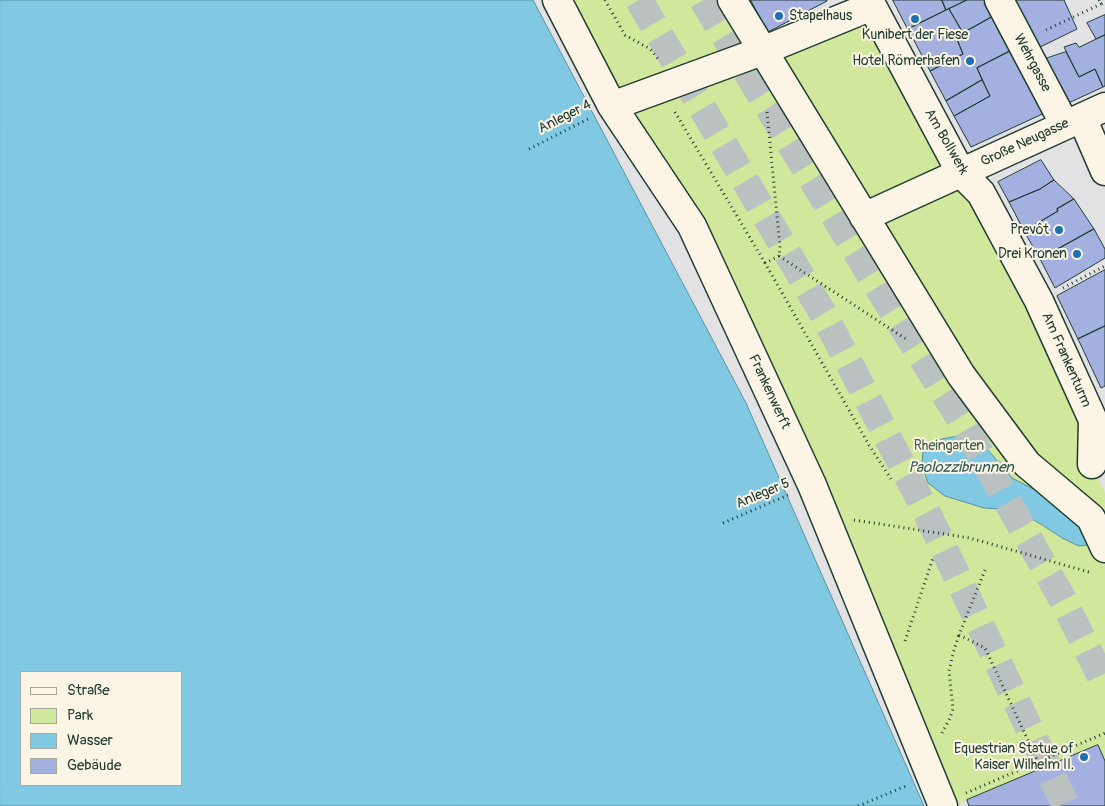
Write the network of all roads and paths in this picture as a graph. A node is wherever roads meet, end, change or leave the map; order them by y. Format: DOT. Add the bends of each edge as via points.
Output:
graph roads {
  1 [pos="557,0"];
  2 [pos="605,0"];
  3 [pos="732,0"];
  4 [pos="999,0"];
  5 [pos="1100,2"];
  6 [pos="1105,2"];
  7 [pos="870,3"];
  8 [pos="625,35"];
  9 [pos="1021,43"];
  10 [pos="762,50"];
  11 [pos="612,106"];
  12 [pos="671,107"];
  13 [pos="767,110"];
  14 [pos="1084,117"];
  15 [pos="529,149"];
  16 [pos="1105,171"];
  17 [pos="961,173"];
  18 [pos="864,217"];
  19 [pos="778,256"];
  20 [pos="765,263"];
  21 [pos="1105,266"];
  22 [pos="1039,301"];
  23 [pos="911,342"];
  24 [pos="1099,417"];
  25 [pos="1092,464"];
  26 [pos="891,479"];
  27 [pos="812,485"];
  28 [pos="824,515"];
  29 [pos="723,523"];
  30 [pos="1105,548"];
  31 [pos="933,558"];
  32 [pos="985,570"];
  33 [pos="1096,575"];
  34 [pos="959,635"];
  35 [pos="892,681"];
  36 [pos="1105,732"];
  37 [pos="1038,762"];
  38 [pos="928,771"];
  39 [pos="942,805"];
  40 [pos="858,806"];
  1 -- 11 [label="street, Frankenwerft"];
  2 -- 8 [label="path"];
  3 -- 10 [label="street"];
  4 -- 9 [label="street, Wehrgasse"];
  5 -- 6 [label="path"];
  5 -- 9 [label="path"];
  7 -- 10 [label="street, Am Bollwerk"];
  7 -- 17 [label="street, Am Bollwerk"];
  9 -- 14 [label="street, Wehrgasse"];
  10 -- 11 [label="street, Am Bollwerk"];
  10 -- 18 [label="street"];
  11 -- 15 [label="path, Anleger 4"];
  11 -- 27 [label="street, Frankenwerft" via="692,226"];
  12 -- 20 [label="path"];
  13 -- 19 [label="path" via="780,247"];
  14 -- 16 [label="street, Wehrgasse"];
  14 -- 17 [label="street, Große Neugasse"];
  17 -- 18 [label="street, Große Neugasse"];
  17 -- 22 [label="street, Am Bollwerk" via="981,193"];
  18 -- 30 [label="street" via="961,375 1027,464 1091,518"];
  19 -- 20 [label="path"];
  19 -- 23 [label="path"];
  20 -- 26 [label="path"];
  21 -- 22 [label="path"];
  22 -- 24 [label="street, Am Frankenturm"];
  24 -- 25 [label="street"];
  27 -- 28 [label="street, Frankenwerft"];
  27 -- 29 [label="path, Anleger 5"];
  28 -- 33 [label="path" via="970,538"];
  28 -- 35 [label="street, Frankenwerft"];
  31 -- 35 [label="path"];
  32 -- 34 [label="path"];
  34 -- 37 [label="path" via="985,648"];
  34 -- 38 [label="path" via="949,671 950,718"];
  35 -- 38 [label="street, Frankenwerft"];
  36 -- 37 [label="path"];
  37 -- 39 [label="path"];
  38 -- 39 [label="street, Frankenwerft"];
  38 -- 40 [label="path"];
}
